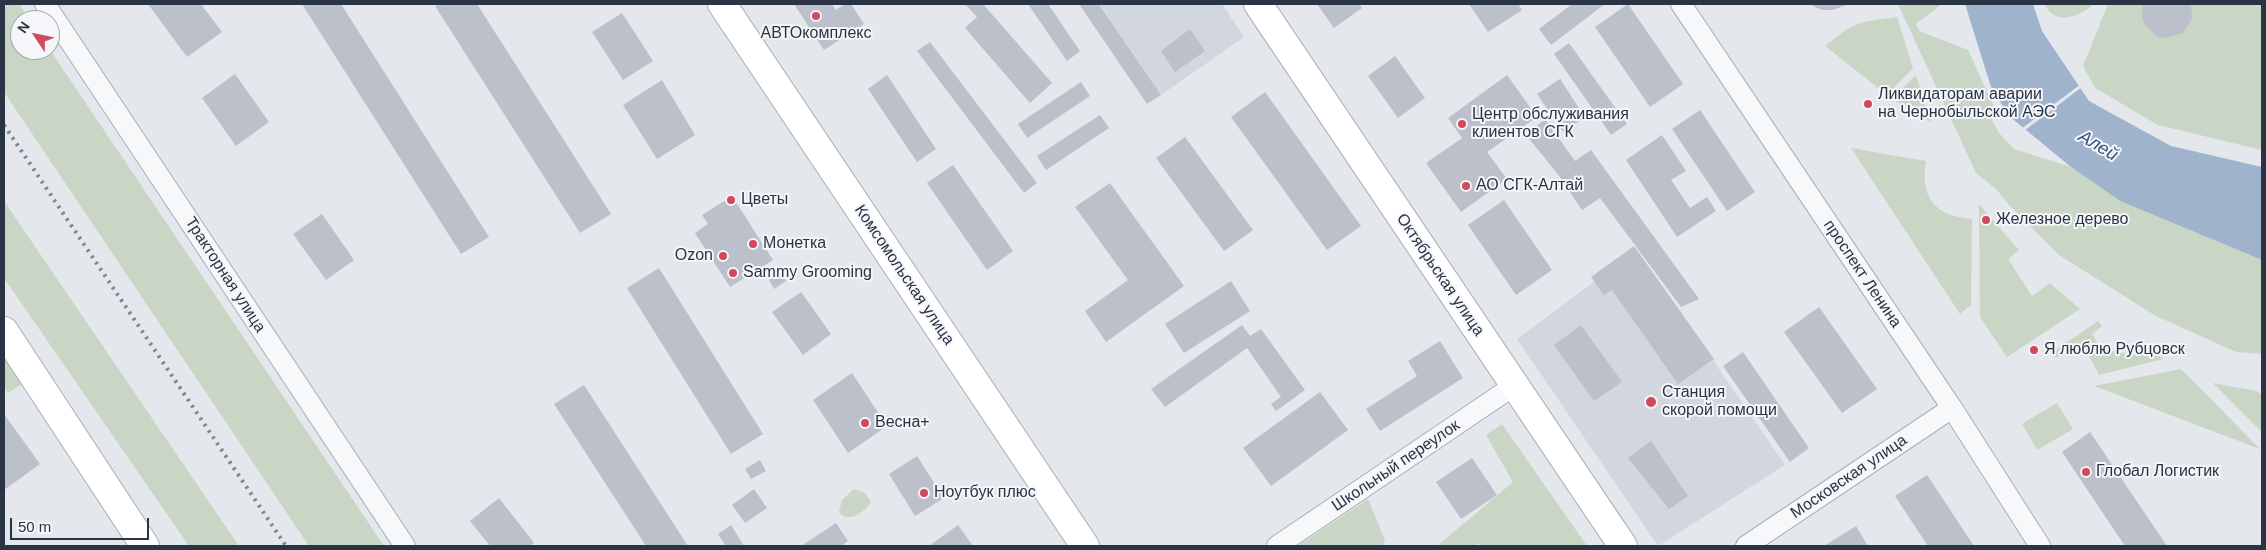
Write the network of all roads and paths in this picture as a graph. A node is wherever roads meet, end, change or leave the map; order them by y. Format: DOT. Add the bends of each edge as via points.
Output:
graph roads {
  1 [pos="45,4"];
  2 [pos="722,4"];
  3 [pos="1258,4"];
  4 [pos="1681,4"];
  5 [pos="4,332"];
  6 [pos="1515,385"];
  7 [pos="1952,408"];
  8 [pos="145,546"];
  9 [pos="405,546"];
  10 [pos="1086,546"];
  11 [pos="1278,546"];
  12 [pos="1623,546"];
  13 [pos="1746,546"];
  14 [pos="2040,546"];
  1 -- 9 [label="street, Тракторная улица"];
  2 -- 10 [label="main road, Комсомольская улица"];
  3 -- 6 [label="main road, Октябрьская улица"];
  4 -- 7 [label="street, проспект Ленина"];
  5 -- 8 [label="main road"];
  6 -- 11 [label="street, Школьный переулок"];
  6 -- 12 [label="main road, Октябрьская улица"];
  7 -- 13 [label="street, Московская улица"];
  7 -- 14 [label="street, проспект Ленина"];
}
